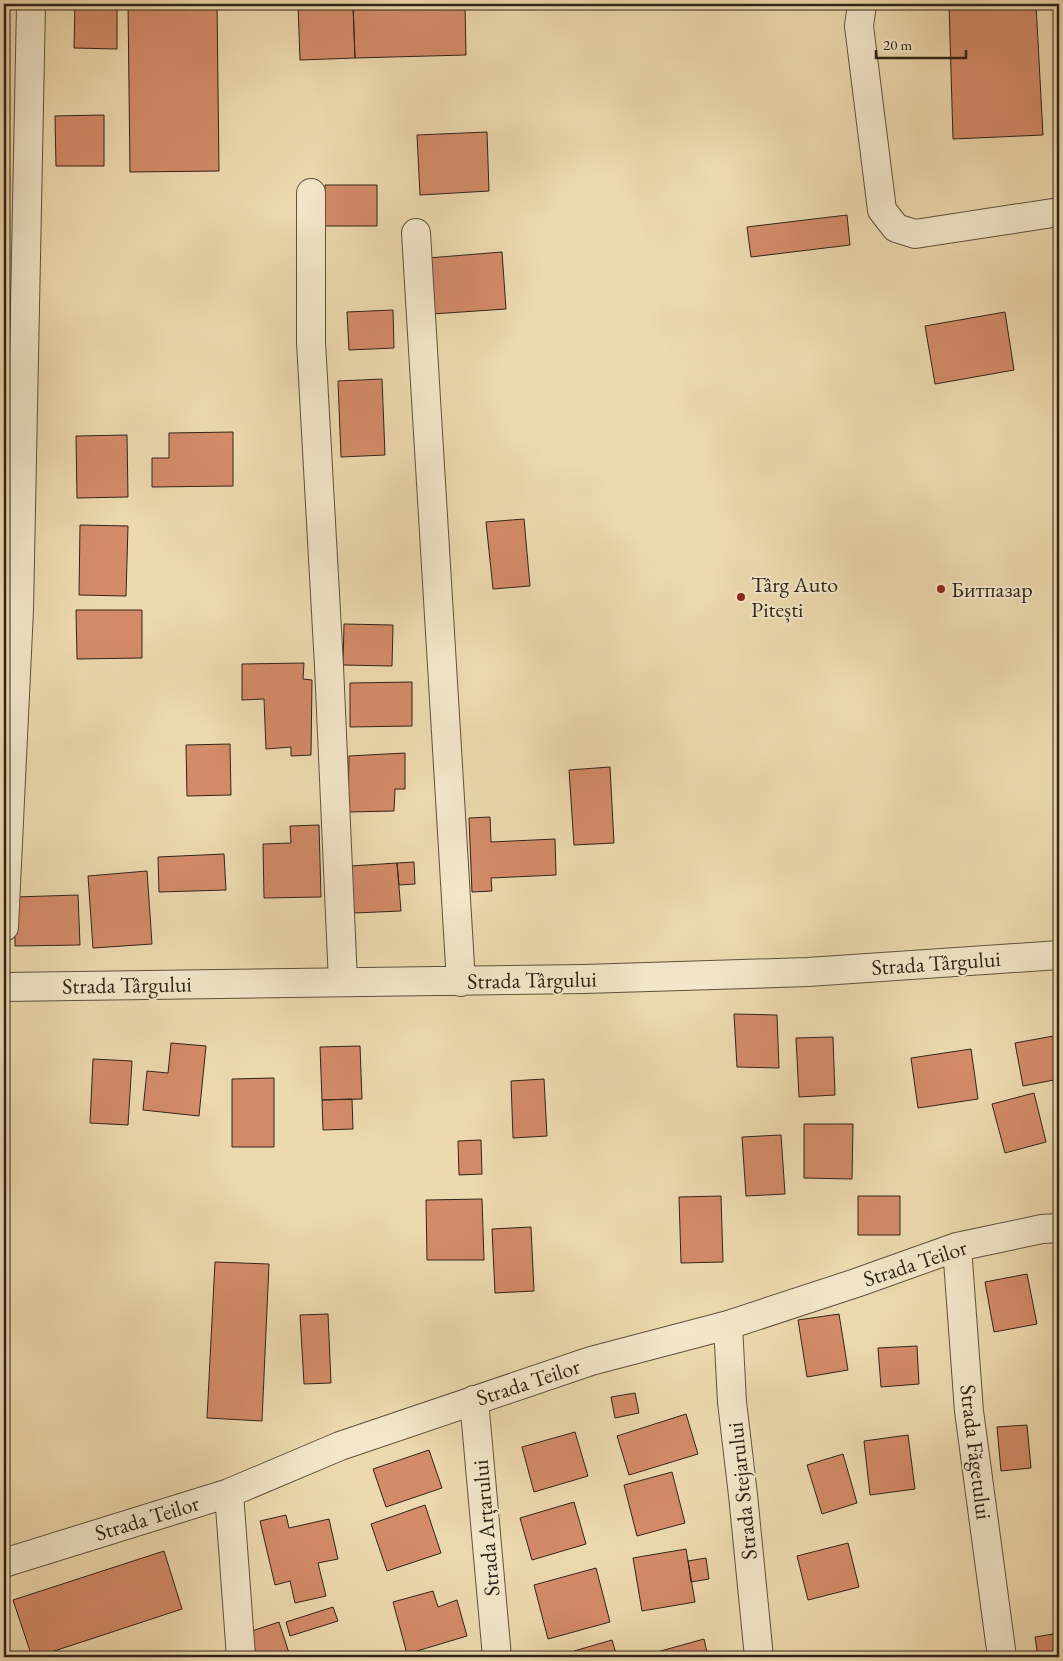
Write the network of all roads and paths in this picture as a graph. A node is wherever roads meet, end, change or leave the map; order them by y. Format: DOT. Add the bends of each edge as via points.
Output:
graph roads {
  1 [pos="31,4"];
  2 [pos="862,4"];
  3 [pos="310,194"];
  4 [pos="1059,212"];
  5 [pos="416,233"];
  6 [pos="4,927"];
  7 [pos="1059,954"];
  8 [pos="343,982"];
  9 [pos="461,982"];
  10 [pos="4,987"];
  11 [pos="1059,1228"];
  12 [pos="957,1247"];
  13 [pos="728,1325"];
  14 [pos="474,1400"];
  15 [pos="228,1493"];
  16 [pos="4,1563"];
  17 [pos="241,1657"];
  18 [pos="497,1657"];
  19 [pos="759,1657"];
  20 [pos="1002,1657"];
  1 -- 6 [label="street" via="18,610"];
  2 -- 4 [label="street" via="860,26 882,210 896,228 914,234"];
  3 -- 8 [label="street" via="311,342"];
  5 -- 9 [label="street"];
  7 -- 9 [label="street, Strada Târgului" via="808,972"];
  8 -- 9 [label="street, Strada Târgului"];
  8 -- 10 [label="street, Strada Târgului"];
  11 -- 12 [label="street, Strada Teilor"];
  12 -- 13 [label="street, Strada Teilor"];
  12 -- 20 [label="street, Strada Făgetului" via="969,1411"];
  13 -- 14 [label="street, Strada Teilor" via="591,1361"];
  13 -- 19 [label="street, Strada Stejarului" via="732,1402"];
  14 -- 15 [label="street, Strada Teilor" via="340,1446"];
  14 -- 18 [label="street, Strada Arțarului"];
  15 -- 16 [label="street, Strada Teilor"];
  15 -- 17 [label="street"];
}
